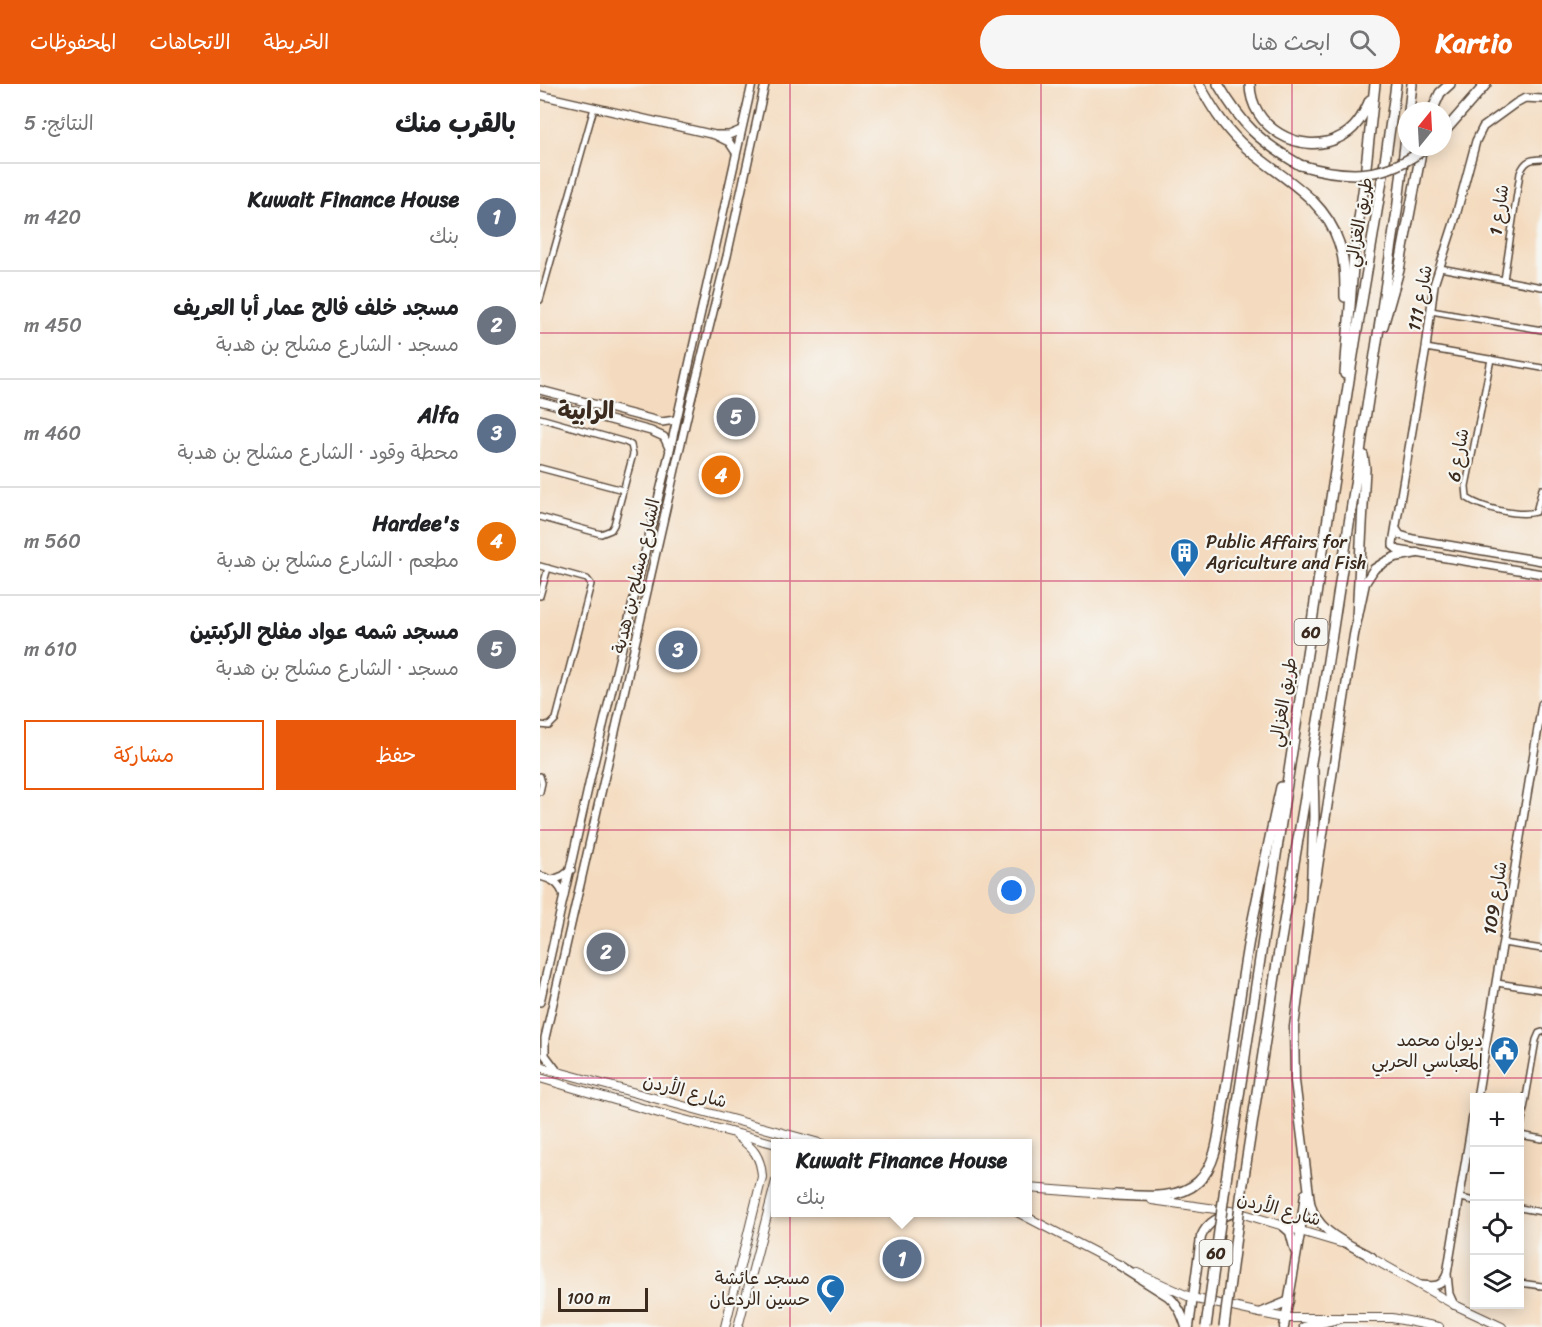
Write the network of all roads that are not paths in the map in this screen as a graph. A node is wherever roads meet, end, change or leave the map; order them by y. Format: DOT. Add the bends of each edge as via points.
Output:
graph roads {
  1 [pos="752,84"];
  2 [pos="765,84"];
  3 [pos="1198,84"];
  4 [pos="1218,84"];
  5 [pos="1250,84"];
  6 [pos="1396,84"];
  7 [pos="1412,84"];
  8 [pos="1450,84"];
  9 [pos="1486,84"];
  10 [pos="1375,87"];
  11 [pos="540,95"];
  12 [pos="1542,99"];
  13 [pos="1410,102"];
  14 [pos="1436,102"];
  15 [pos="594,108"];
  16 [pos="1452,122"];
  17 [pos="741,130"];
  18 [pos="715,135"];
  19 [pos="735,153"];
  20 [pos="1404,156"];
  21 [pos="1416,156"];
  22 [pos="1423,156"];
  23 [pos="1542,159"];
  24 [pos="1440,268"];
  25 [pos="1504,280"];
  26 [pos="1542,287"];
  27 [pos="540,300"];
  28 [pos="1431,310"];
  29 [pos="1542,330"];
  30 [pos="1347,331"];
  31 [pos="1426,348"];
  32 [pos="690,356"];
  33 [pos="1491,359"];
  34 [pos="702,360"];
  35 [pos="1542,368"];
  36 [pos="1371,369"];
  37 [pos="684,378"];
  38 [pos="697,380"];
  39 [pos="540,390"];
  40 [pos="567,397"];
  41 [pos="540,401"];
  42 [pos="564,408"];
  43 [pos="540,417"];
  44 [pos="1343,419"];
  45 [pos="675,420"];
  46 [pos="1361,443"];
  47 [pos="670,450"];
  48 [pos="540,468"];
  49 [pos="1542,489"];
  50 [pos="623,490"];
  51 [pos="540,517"];
  52 [pos="1396,529"];
  53 [pos="1447,545"];
  54 [pos="1417,554"];
  55 [pos="1445,558"];
  56 [pos="1542,561"];
  57 [pos="540,566"];
  58 [pos="548,568"];
  59 [pos="1542,574"];
  60 [pos="540,596"];
  61 [pos="1357,617"];
  62 [pos="1542,704"];
  63 [pos="542,726"];
  64 [pos="1293,738"];
  65 [pos="1312,753"];
  66 [pos="1533,753"];
  67 [pos="1542,754"];
  68 [pos="592,771"];
  69 [pos="605,774"];
  70 [pos="540,776"];
  71 [pos="540,792"];
  72 [pos="571,870"];
  73 [pos="540,876"];
  74 [pos="553,880"];
  75 [pos="564,897"];
  76 [pos="1311,902"];
  77 [pos="1503,943"];
  78 [pos="1542,949"];
  79 [pos="1497,983"];
  80 [pos="1542,990"];
  81 [pos="540,1002"];
  82 [pos="1542,1032"];
  83 [pos="543,1041"];
  84 [pos="540,1067"];
  85 [pos="557,1071"];
  86 [pos="540,1078"];
  87 [pos="1478,1093"];
  88 [pos="701,1110"];
  89 [pos="1524,1110"];
  90 [pos="662,1114"];
  91 [pos="731,1132"];
  92 [pos="1524,1134"];
  93 [pos="808,1139"];
  94 [pos="1542,1139"];
  95 [pos="771,1143"];
  96 [pos="1470,1145"];
  97 [pos="1307,1182"];
  98 [pos="1032,1188"];
  99 [pos="1115,1195"];
  100 [pos="1461,1198"];
  101 [pos="1470,1200"];
  102 [pos="771,1201"];
  103 [pos="1524,1209"];
  104 [pos="1237,1212"];
  105 [pos="1542,1212"];
  106 [pos="1027,1217"];
  107 [pos="1282,1225"];
  108 [pos="751,1230"];
  109 [pos="1301,1230"];
  110 [pos="763,1234"];
  111 [pos="1372,1257"];
  112 [pos="1119,1265"];
  113 [pos="1295,1267"];
  114 [pos="1447,1274"];
  115 [pos="1524,1284"];
  116 [pos="1419,1285"];
  117 [pos="1542,1286"];
  118 [pos="1192,1298"];
  119 [pos="1289,1301"];
  120 [pos="1455,1305"];
  121 [pos="1260,1313"];
  122 [pos="1342,1318"];
  123 [pos="1285,1322"];
  124 [pos="725,1327"];
  125 [pos="738,1327"];
  126 [pos="1187,1327"];
  127 [pos="1206,1327"];
  128 [pos="1224,1327"];
  129 [pos="1304,1327"];
  130 [pos="1437,1327"];
  131 [pos="1502,1327"];
  1 -- 17 [label="street, الشارع مشلح بن هدبة"];
  2 -- 34 [label="street, الشارع مشلح بن هدبة"];
  3 -- 30 [label="highway" via="1227,129 1255,156 1303,190 1332,227 1343,259"];
  4 -- 21 [label="highway, bridge" via="1250,130 1300,165 1343,175 1369,174"];
  5 -- 10 [label="highway" via="1258,113 1272,130 1309,145 1339,138 1356,125"];
  6 -- 44 [label="highway, طريق الغزالي / 60"];
  7 -- 13 [label="highway"];
  8 -- 14 [label="highway"];
  9 -- 16 [label="highway"];
  10 -- 30 [label="highway"];
  11 -- 15 [label="street"];
  12 -- 24 [label="street, شارع 111" via="1525,98 1483,127"];
  15 -- 18 [label="street"];
  15 -- 27 [label="street"];
  17 -- 18 [label="street"];
  17 -- 19 [label="street, الشارع مشلح بن هدبة"];
  18 -- 19 [label="street" via="729,142"];
  19 -- 32 [label="street, الشارع مشلح بن هدبة"];
  20 -- 36 [label="highway, طريق الغزالي / 60"];
  22 -- 36 [label="highway" via="1399,270"];
  23 -- 25 [label="street, شارع 1" via="1526,162 1520,172"];
  24 -- 25 [label="street"];
  24 -- 28 [label="street, شارع 111"];
  25 -- 26 [label="street"];
  28 -- 29 [label="street"];
  28 -- 31 [label="street, شارع 111"];
  30 -- 44 [label="highway"];
  31 -- 33 [label="street"];
  31 -- 52 [label="street, شارع 111"];
  32 -- 34 [label="street" via="695,363"];
  32 -- 37 [label="street, الشارع مشلح بن هدبة"];
  33 -- 35 [label="street"];
  33 -- 49 [label="street, شارع 6" via="1466,486 1467,498 1477,505 1527,514 1536,512"];
  34 -- 38 [label="street, الشارع مشلح بن هدبة"];
  36 -- 46 [label="highway, طريق الغزالي / 60"];
  37 -- 38 [label="street" via="692,375"];
  37 -- 45 [label="street, الشارع مشلح بن هدبة"];
  38 -- 69 [label="street, الشارع مشلح بن هدبة"];
  39 -- 40 [label="street"];
  40 -- 42 [label="street" via="569,403"];
  40 -- 45 [label="street" via="662,422"];
  41 -- 42 [label="street"];
  42 -- 47 [label="street" via="651,431 664,437"];
  43 -- 50 [label="street" via="631,445 633,454"];
  44 -- 64 [label="highway, طريق الغزالي / 60"];
  45 -- 47 [label="street, الشارع مشلح بن هدبة"];
  46 -- 61 [label="highway" via="1365,469"];
  46 -- 65 [label="highway, طريق الغزالي / 60"];
  47 -- 68 [label="street, الشارع مشلح بن هدبة"];
  48 -- 50 [label="street"];
  50 -- 51 [label="street" via="614,525 607,533"];
  52 -- 53 [label="street" via="1404,537"];
  52 -- 54 [label="street" via="1395,548"];
  53 -- 55 [label="street"];
  53 -- 56 [label="street"];
  54 -- 55 [label="street"];
  54 -- 61 [label="main road" via="1395,557 1374,569 1365,583"];
  55 -- 59 [label="street"];
  57 -- 58 [label="street"];
  58 -- 60 [label="street"];
  58 -- 63 [label="street" via="587,579 591,584 556,719 549,726"];
  61 -- 76 [label="main road"];
  62 -- 66 [label="street, شارع 109"];
  64 -- 99 [label="highway" via="1252,926 1211,1162 1200,1180 1182,1191"];
  64 -- 127 [label="highway, طريق الغزالي / 60, bridge"];
  65 -- 76 [label="highway"];
  65 -- 128 [label="highway, طريق الغزالي / 60, bridge" via="1276,963"];
  66 -- 67 [label="street"];
  66 -- 77 [label="street, شارع 109"];
  68 -- 69 [label="street" via="601,767"];
  68 -- 72 [label="street, الشارع مشلح بن هدبة"];
  69 -- 83 [label="street, الشارع مشلح بن هدبة"];
  70 -- 71 [label="street"];
  72 -- 74 [label="street"];
  72 -- 75 [label="street, الشارع مشلح بن هدبة"];
  73 -- 74 [label="street"];
  74 -- 75 [label="street"];
  75 -- 81 [label="street, الشارع مشلح بن هدبة"];
  76 -- 97 [label="main road" via="1294,1039"];
  77 -- 78 [label="street"];
  77 -- 79 [label="street, شارع 109"];
  79 -- 80 [label="street"];
  79 -- 87 [label="street, شارع 109"];
  82 -- 89 [label="street" via="1536,1040"];
  83 -- 85 [label="street, الشارع مشلح بن هدبة" via="545,1055"];
  84 -- 85 [label="main road, شارع الأردن"];
  85 -- 88 [label="main road, شارع الأردن"];
  86 -- 90 [label="main road, شارع الأردن"];
  88 -- 90 [label="main road" via="662,1103 658,1107"];
  88 -- 93 [label="main road, شارع الأردن"];
  90 -- 91 [label="main road, شارع الأردن"];
  91 -- 95 [label="main road, شارع الأردن"];
  91 -- 108 [label="main road" via="752,1147 762,1167"];
  92 -- 94 [label="street"];
  96 -- 100 [label="street"];
  97 -- 109 [label="main road"];
  97 -- 111 [label="main road" via="1311,1209 1324,1229"];
  98 -- 99 [label="main road, شارع الأردن"];
  99 -- 104 [label="main road, شارع الأردن"];
  100 -- 101 [label="street"];
  100 -- 114 [label="street"];
  102 -- 110 [label="main road"];
  103 -- 105 [label="street"];
  104 -- 107 [label="main road, شارع الأردن"];
  104 -- 118 [label="main road" via="1210,1222 1204,1230"];
  106 -- 112 [label="main road"];
  107 -- 109 [label="main road, شارع الأردن"];
  107 -- 113 [label="main road" via="1293,1239"];
  108 -- 110 [label="main road" via="758,1228"];
  108 -- 124 [label="main road"];
  109 -- 111 [label="main road, شارع الأردن"];
  109 -- 113 [label="main road"];
  110 -- 125 [label="main road"];
  111 -- 116 [label="main road, شارع الأردن"];
  112 -- 118 [label="main road"];
  112 -- 126 [label="main road" via="1175,1302"];
  113 -- 119 [label="main road"];
  114 -- 116 [label="street" via="1443,1283 1436,1286"];
  114 -- 120 [label="street" via="1449,1294"];
  115 -- 117 [label="street"];
  116 -- 120 [label="main road, شارع الأردن"];
  118 -- 121 [label="main road"];
  118 -- 126 [label="main road"];
  119 -- 121 [label="main road"];
  119 -- 123 [label="main road"];
  120 -- 131 [label="main road, شارع الأردن"];
  121 -- 123 [label="main road"];
  122 -- 123 [label="main road"];
  122 -- 129 [label="main road"];
  122 -- 130 [label="main road" via="1392,1318"];
}
